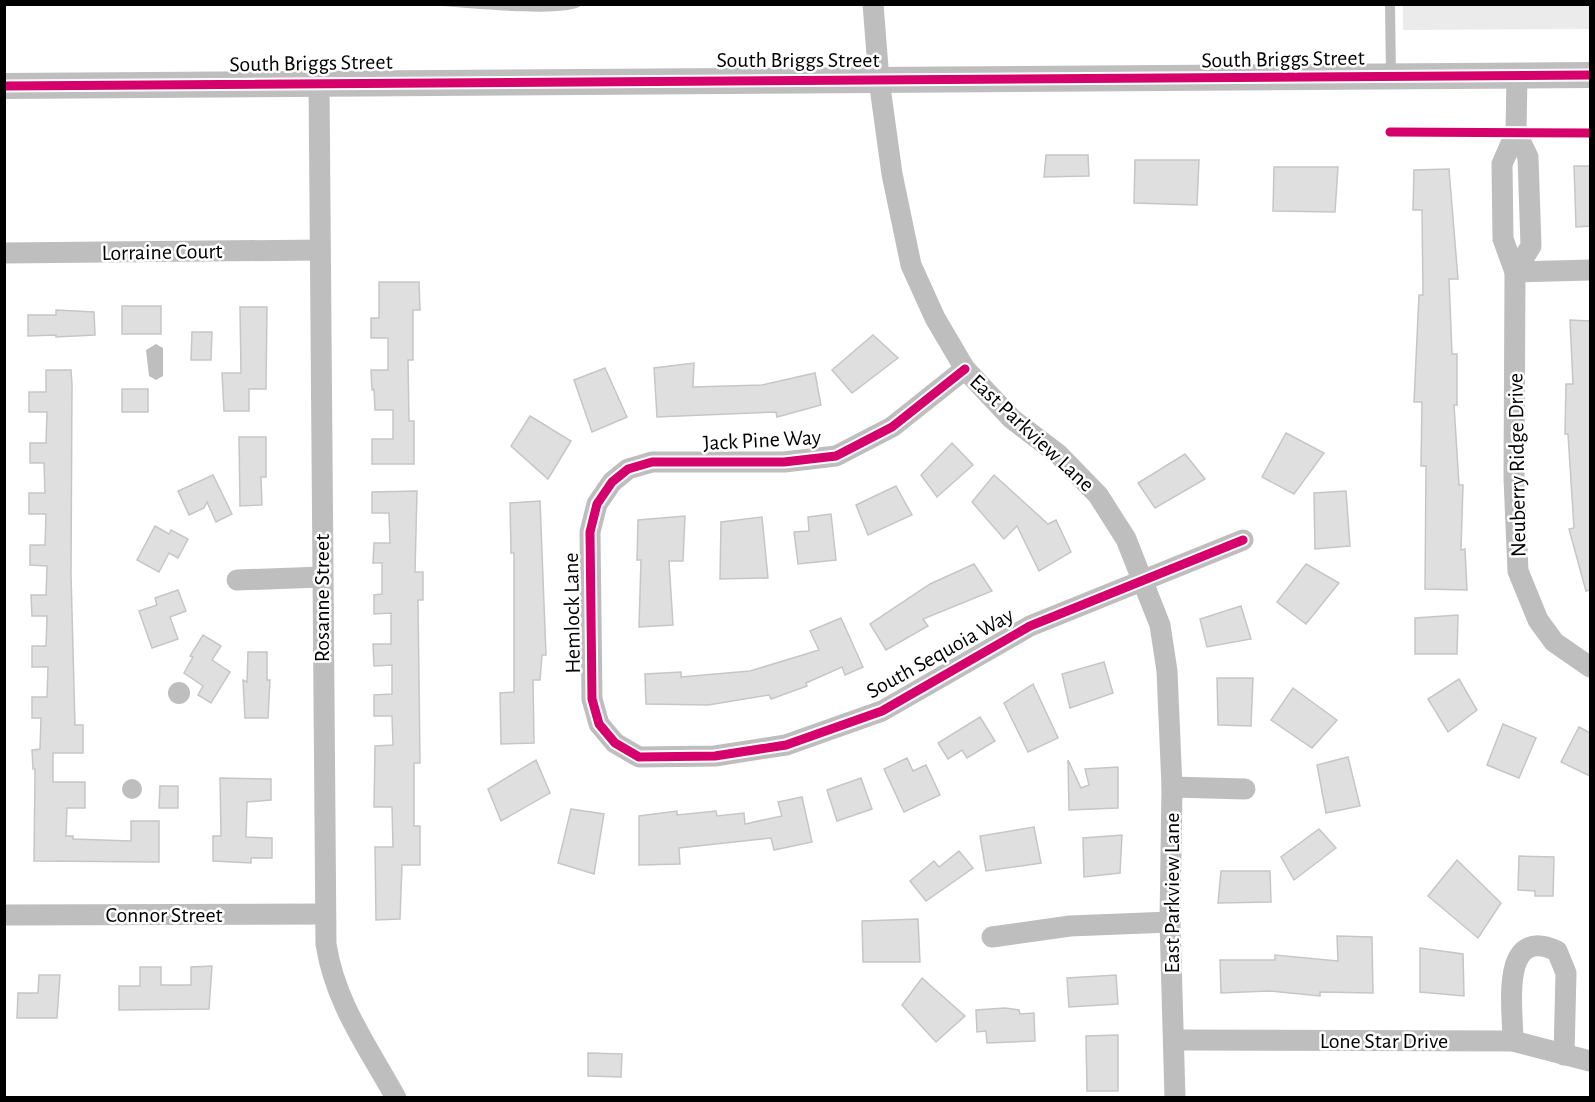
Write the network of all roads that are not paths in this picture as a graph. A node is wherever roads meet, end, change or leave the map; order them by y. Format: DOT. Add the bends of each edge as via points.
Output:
graph roads {
  1 [pos="873,4"];
  2 [pos="1390,4"];
  3 [pos="1517,75"];
  4 [pos="1590,75"];
  5 [pos="1391,77"];
  6 [pos="879,80"];
  7 [pos="319,82"];
  8 [pos="4,86"];
  9 [pos="320,250"];
  10 [pos="4,253"];
  11 [pos="1590,270"];
  12 [pos="1515,272"];
  13 [pos="965,369"];
  14 [pos="612,482"];
  15 [pos="1243,540"];
  16 [pos="322,577"];
  17 [pos="237,580"];
  18 [pos="1142,582"];
  19 [pos="1590,667"];
  20 [pos="615,743"];
  21 [pos="1172,787"];
  22 [pos="1245,789"];
  23 [pos="324,914"];
  24 [pos="4,915"];
  25 [pos="1170,922"];
  26 [pos="992,937"];
  27 [pos="1175,1040"];
  28 [pos="1513,1041"];
  29 [pos="1564,1056"];
  30 [pos="1590,1061"];
  31 [pos="396,1098"];
  32 [pos="1175,1098"];
  1 -- 6 [label="street, East Parkview Lane"];
  2 -- 5 [label="lane"];
  3 -- 4 [label="street, South Briggs Street"];
  3 -- 5 [label="street, South Briggs Street"];
  3 -- 12 [label="street" via="1516,132 1528,157 1531,246"];
  5 -- 6 [label="street, South Briggs Street"];
  6 -- 7 [label="street, South Briggs Street"];
  6 -- 13 [label="street, East Parkview Lane" via="892,174 911,265 935,318"];
  7 -- 8 [label="street, South Briggs Street"];
  7 -- 9 [label="street, Rosanne Street"];
  9 -- 10 [label="street, Lorraine Court"];
  9 -- 16 [label="street, Rosanne Street"];
  11 -- 12 [label="street"];
  12 -- 19 [label="street, Neuberry Ridge Drive" via="1514,479 1518,571 1538,620 1554,642"];
  13 -- 14 [label="street, Jack Pine Way" via="892,427 836,456 783,462 652,462 628,469"];
  13 -- 18 [label="street, East Parkview Lane" via="1012,419 1058,454 1098,495 1126,539"];
  14 -- 20 [label="street, Hemlock Lane" via="597,504 590,532 590,556 592,699 599,724"];
  15 -- 18 [label="street, South Sequoia Way"];
  16 -- 17 [label="street"];
  16 -- 23 [label="street, Rosanne Street"];
  18 -- 20 [label="street, South Sequoia Way" via="1030,626 882,711 786,745 715,756 639,757"];
  18 -- 21 [label="street, East Parkview Lane" via="1160,626 1167,671"];
  21 -- 22 [label="street"];
  21 -- 25 [label="street, East Parkview Lane"];
  23 -- 24 [label="street, Connor Street"];
  23 -- 31 [label="street, Rosanne Street" via="329,965 338,993"];
  25 -- 26 [label="street" via="1070,926"];
  25 -- 27 [label="street, East Parkview Lane"];
  27 -- 28 [label="street, Lone Star Drive"];
  27 -- 32 [label="street, East Parkview Lane"];
  28 -- 29 [label="street, Lone Star Drive"];
  28 -- 29 [label="street" via="1513,974 1517,957 1534,946 1547,947 1557,951 1566,973"];
  29 -- 30 [label="street, Lone Star Drive"];
}
